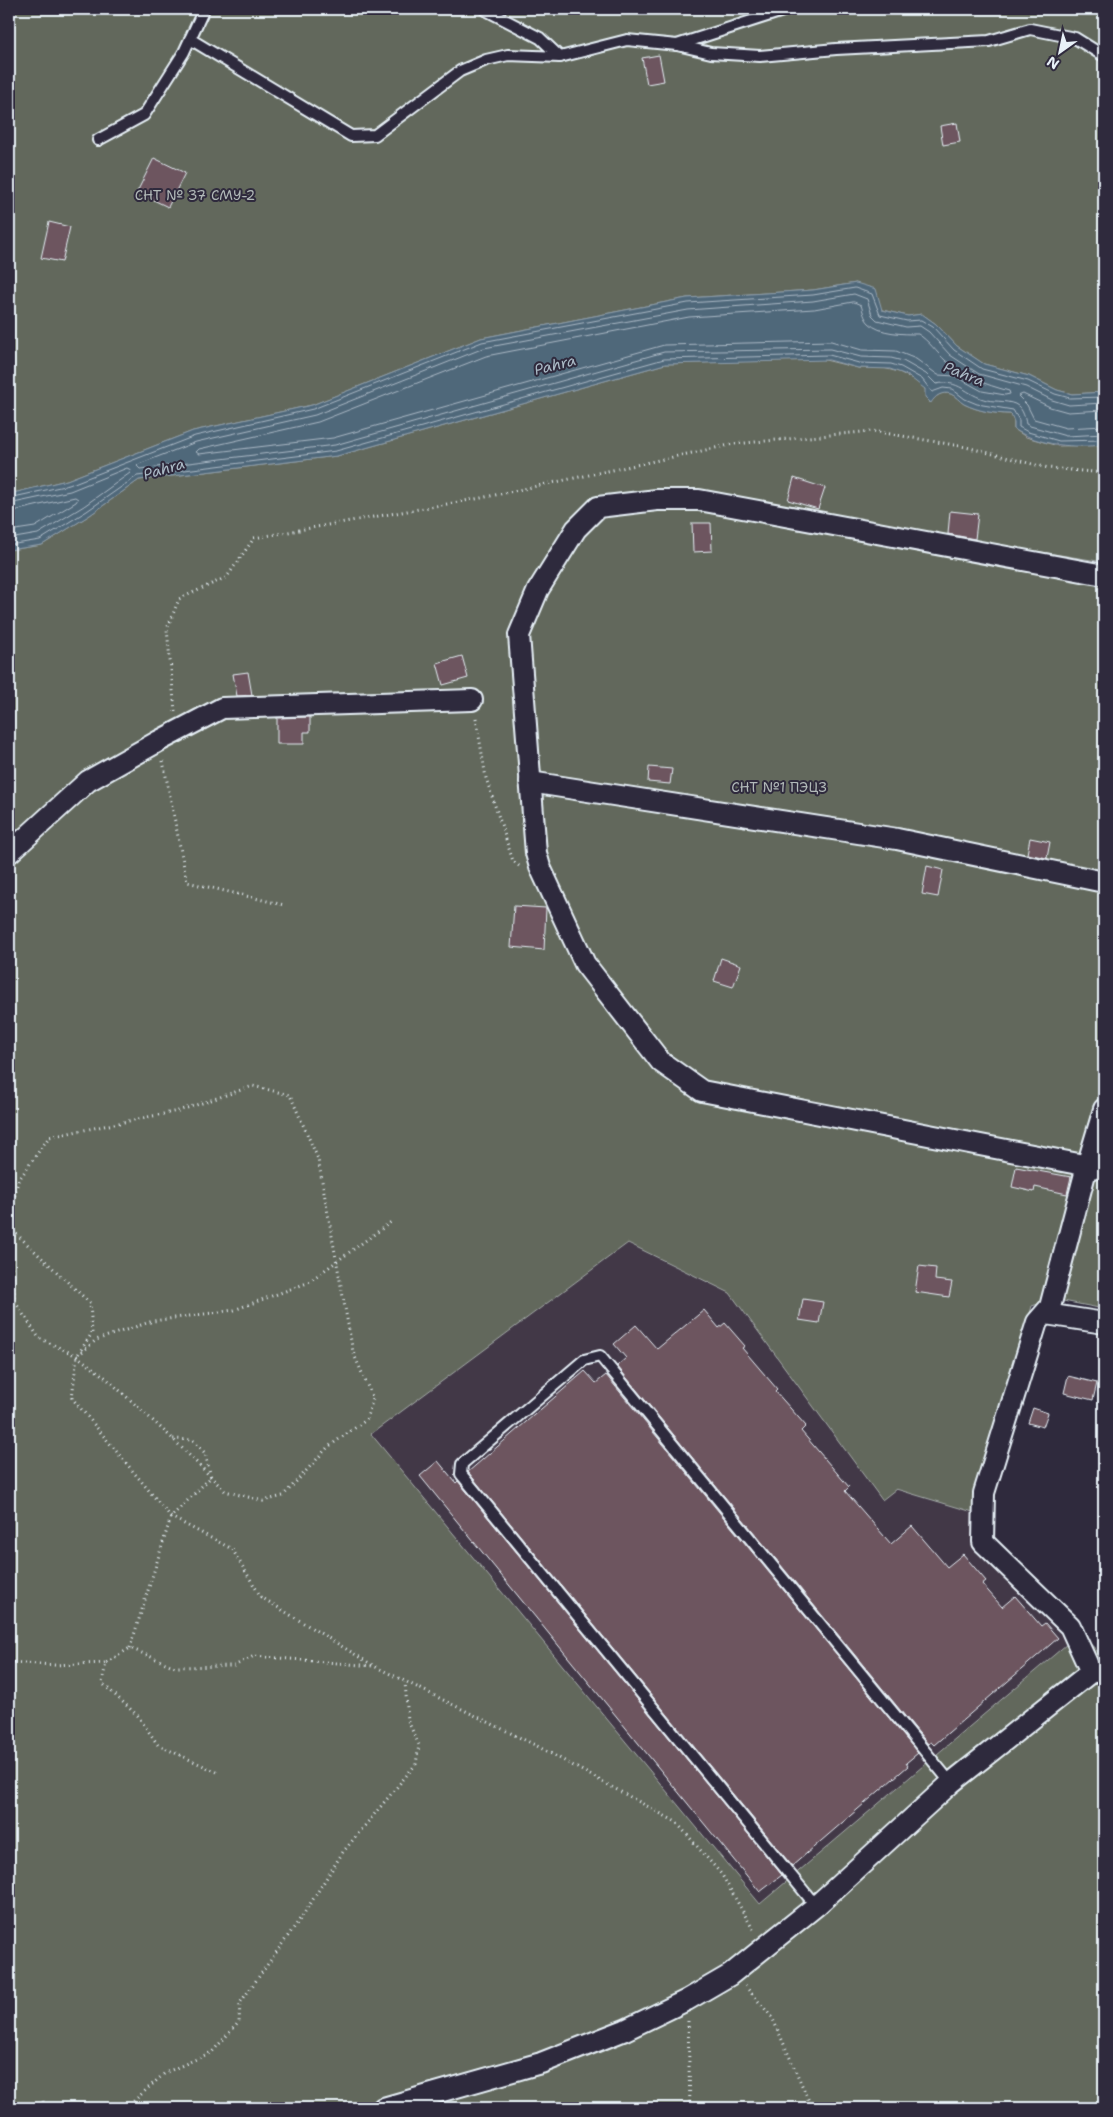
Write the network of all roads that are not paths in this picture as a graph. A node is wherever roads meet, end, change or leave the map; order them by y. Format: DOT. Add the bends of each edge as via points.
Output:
graph roads {
  1 [pos="204,9"];
  2 [pos="484,9"];
  3 [pos="789,9"];
  4 [pos="190,39"];
  5 [pos="676,45"];
  6 [pos="1104,56"];
  7 [pos="560,57"];
  8 [pos="98,140"];
  9 [pos="1104,575"];
  10 [pos="472,700"];
  11 [pos="530,782"];
  12 [pos="9,852"];
  13 [pos="1104,882"];
  14 [pos="1104,1109"];
  15 [pos="1096,1168"];
  16 [pos="1046,1314"];
  17 [pos="1104,1323"];
  18 [pos="1097,1672"];
  19 [pos="950,1783"];
  20 [pos="816,1906"];
  21 [pos="383,2108"];
  1 -- 4 [label="lane"];
  2 -- 7 [label="lane" via="540,38"];
  3 -- 5 [label="lane"];
  4 -- 7 [label="lane" via="351,136 375,135 460,71 486,60 508,55"];
  4 -- 8 [label="lane" via="144,115"];
  5 -- 6 [label="lane" via="760,56 989,41 1030,29 1075,38"];
  5 -- 7 [label="lane" via="627,40"];
  9 -- 11 [label="street" via="699,500 657,500 598,507 576,529 556,560 518,635"];
  10 -- 12 [label="street" via="222,708 88,781"];
  11 -- 13 [label="street" via="897,839"];
  11 -- 15 [label="street" via="536,854 585,964 661,1062 702,1091"];
  14 -- 15 [label="street"];
  15 -- 16 [label="street"];
  16 -- 17 [label="street"];
  16 -- 18 [label="street" via="1037,1322 984,1493 983,1542 1070,1626"];
  18 -- 19 [label="street"];
  19 -- 20 [label="street"];
  19 -- 20 [label="lane" via="600,1356 584,1360 462,1464 462,1474"];
  20 -- 21 [label="street" via="730,1976 625,2030 541,2064"];
}
